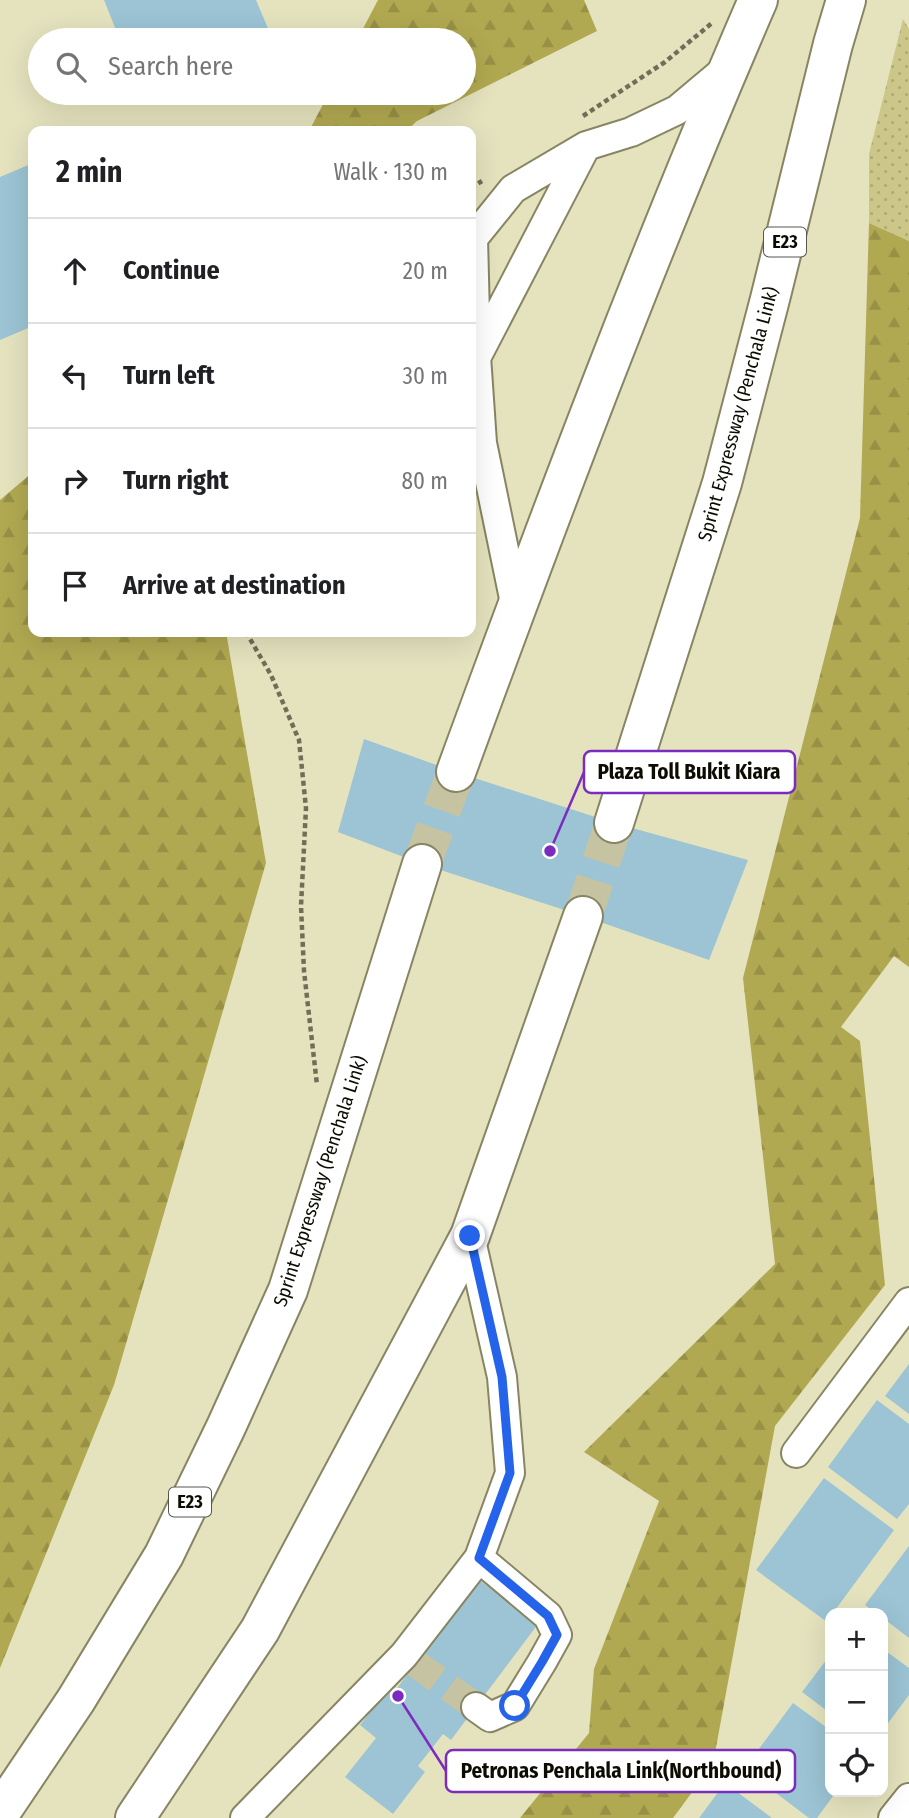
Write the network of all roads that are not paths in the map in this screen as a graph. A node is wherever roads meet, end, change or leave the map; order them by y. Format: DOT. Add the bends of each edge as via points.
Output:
graph roads {
  1 [pos="758,0"];
  2 [pos="846,0"];
  3 [pos="730,66"];
  4 [pos="579,135"];
  5 [pos="476,235"];
  6 [pos="476,333"];
  7 [pos="477,356"];
  8 [pos="516,608"];
  9 [pos="456,772"];
  10 [pos="614,823"];
  11 [pos="422,864"];
  12 [pos="583,916"];
  13 [pos="470,1236"];
  14 [pos="909,1302"];
  15 [pos="796,1453"];
  16 [pos="479,1558"];
  17 [pos="476,1707"];
  18 [pos="909,1798"];
  19 [pos="0,1813"];
  20 [pos="135,1818"];
  21 [pos="245,1818"];
  22 [pos="894,1818"];
  1 -- 3 [label="highway"];
  2 -- 10 [label="highway, Sprint Expressway (Penchala Link) / E23" via="722,483"];
  3 -- 4 [label="street" via="677,110 631,132"];
  3 -- 8 [label="highway" via="578,441"];
  4 -- 5 [label="street" via="513,189"];
  4 -- 7 [label="street"];
  6 -- 7 [label="street"];
  7 -- 8 [label="street" via="482,443"];
  8 -- 9 [label="highway"];
  11 -- 19 [label="highway, Sprint Expressway (Penchala Link) / E23" via="288,1290 164,1555 76,1700"];
  12 -- 13 [label="highway"];
  13 -- 16 [label="street" via="502,1377 510,1473"];
  13 -- 20 [label="highway" via="261,1630"];
  14 -- 15 [label="street"];
  16 -- 17 [label="street" via="548,1616 557,1635 515,1706 490,1717"];
  16 -- 21 [label="street" via="410,1659"];
  18 -- 22 [label="street"];
}
